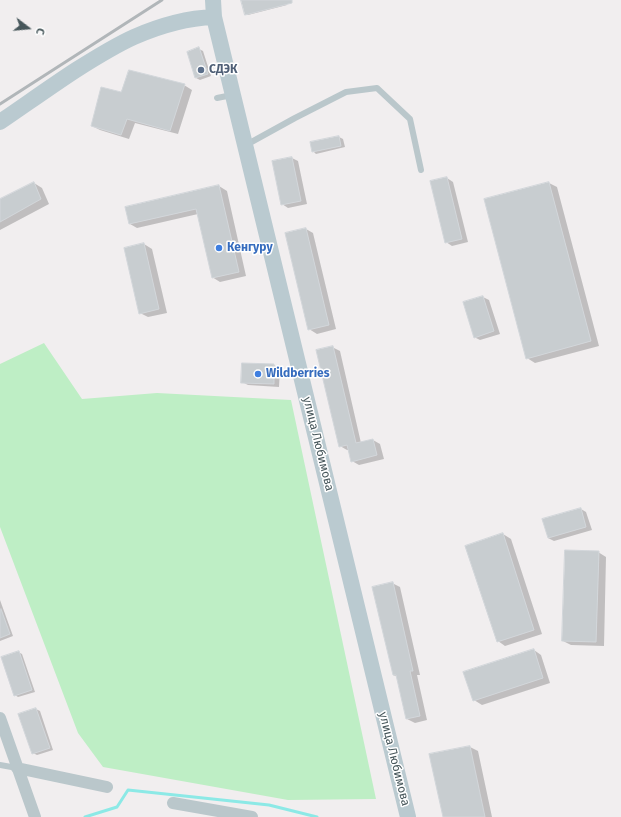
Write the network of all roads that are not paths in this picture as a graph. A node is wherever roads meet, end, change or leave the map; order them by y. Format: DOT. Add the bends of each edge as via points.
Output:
graph roads {
  1 [pos="213,0"];
  2 [pos="214,17"];
  3 [pos="233,95"];
  4 [pos="217,98"];
  5 [pos="0,122"];
  6 [pos="246,145"];
  7 [pos="421,170"];
  8 [pos="0,718"];
  9 [pos="0,765"];
  10 [pos="17,768"];
  11 [pos="107,787"];
  12 [pos="174,803"];
  13 [pos="35,817"];
  14 [pos="252,817"];
  15 [pos="408,817"];
  1 -- 2 [label="main road, улица Любимова"];
  2 -- 3 [label="main road, улица Любимова"];
  2 -- 5 [label="main road" via="178,22 134,37 103,53"];
  3 -- 4 [label="lane"];
  3 -- 6 [label="main road, улица Любимова"];
  6 -- 7 [label="lane" via="346,92 377,88 410,119"];
  6 -- 15 [label="main road, улица Любимова"];
  8 -- 10 [label="street"];
  9 -- 10 [label="lane"];
  10 -- 11 [label="street"];
  10 -- 13 [label="street"];
  12 -- 14 [label="street"];
}
